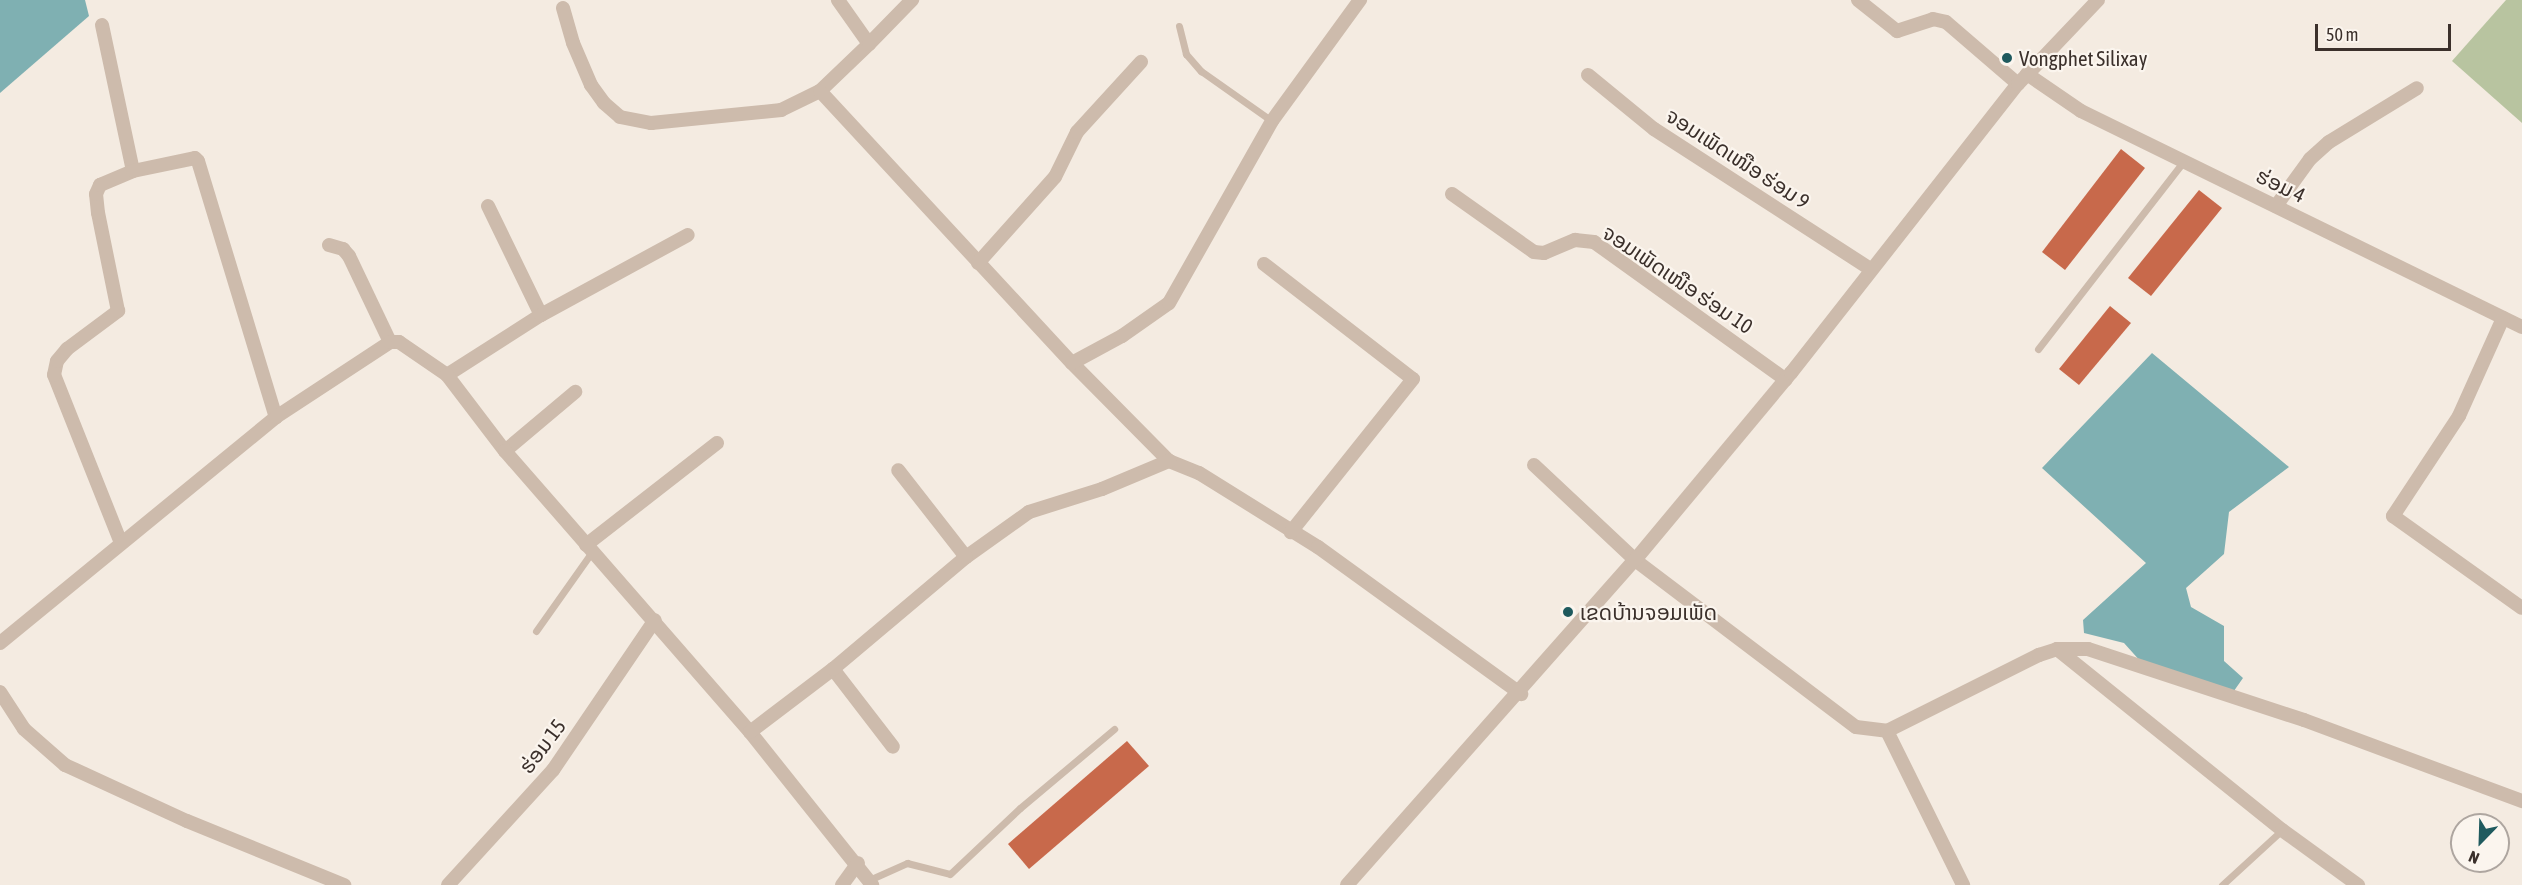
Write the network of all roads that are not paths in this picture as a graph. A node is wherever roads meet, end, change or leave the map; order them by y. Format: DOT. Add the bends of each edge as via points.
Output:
graph roads {
  1 [pos="838,0"];
  2 [pos="912,0"];
  3 [pos="1360,0"];
  4 [pos="1858,0"];
  5 [pos="2098,0"];
  6 [pos="563,8"];
  7 [pos="102,25"];
  8 [pos="1179,26"];
  9 [pos="869,44"];
  10 [pos="1141,62"];
  11 [pos="1588,75"];
  12 [pos="2022,79"];
  13 [pos="2417,88"];
  14 [pos="820,92"];
  15 [pos="1272,121"];
  16 [pos="2183,162"];
  17 [pos="133,171"];
  18 [pos="1452,194"];
  19 [pos="488,206"];
  20 [pos="2276,206"];
  21 [pos="687,235"];
  22 [pos="330,245"];
  23 [pos="978,262"];
  24 [pos="1264,264"];
  25 [pos="1870,269"];
  26 [pos="541,315"];
  27 [pos="2504,318"];
  28 [pos="2522,327"];
  29 [pos="390,342"];
  30 [pos="2038,349"];
  31 [pos="1072,363"];
  32 [pos="447,375"];
  33 [pos="1786,380"];
  34 [pos="575,392"];
  35 [pos="276,417"];
  36 [pos="717,443"];
  37 [pos="505,452"];
  38 [pos="1169,461"];
  39 [pos="1534,465"];
  40 [pos="898,470"];
  41 [pos="1291,532"];
  42 [pos="121,543"];
  43 [pos="589,549"];
  44 [pos="966,556"];
  45 [pos="1635,561"];
  46 [pos="2522,608"];
  47 [pos="655,620"];
  48 [pos="536,631"];
  49 [pos="0,643"];
  50 [pos="2057,649"];
  51 [pos="833,669"];
  52 [pos="0,692"];
  53 [pos="1521,694"];
  54 [pos="1114,729"];
  55 [pos="1887,731"];
  56 [pos="750,732"];
  57 [pos="893,747"];
  58 [pos="2522,801"];
  59 [pos="2282,830"];
  60 [pos="858,863"];
  61 [pos="311,874"];
  62 [pos="871,883"];
  63 [pos="301,885"];
  64 [pos="344,885"];
  65 [pos="448,885"];
  66 [pos="842,885"];
  67 [pos="1347,885"];
  68 [pos="1963,885"];
  69 [pos="2222,885"];
  70 [pos="2358,885"];
  1 -- 9 [label="street"];
  2 -- 9 [label="street"];
  3 -- 15 [label="street"];
  4 -- 12 [label="street, ຮ່ອມ 4" via="1897,31 1933,19 1946,22"];
  5 -- 12 [label="street"];
  6 -- 14 [label="street" via="591,85 620,117 651,123 781,110"];
  7 -- 17 [label="street"];
  8 -- 15 [label="lane" via="1186,54 1201,71"];
  9 -- 14 [label="street"];
  10 -- 23 [label="street" via="1077,132 1055,177"];
  11 -- 25 [label="street, ຈອມເພັດເໜືອ ຮ່ອມ 9" via="1654,129"];
  12 -- 16 [label="street, ຮ່ອມ 4"];
  12 -- 25 [label="street"];
  13 -- 20 [label="street" via="2329,142 2310,159"];
  14 -- 23 [label="street"];
  15 -- 31 [label="street" via="1164,308"];
  16 -- 20 [label="street, ຮ່ອມ 4"];
  16 -- 30 [label="lane"];
  17 -- 35 [label="street" via="195,158 198,161"];
  17 -- 42 [label="street" via="103,183 96,194 118,311 67,349 57,361 54,375"];
  18 -- 33 [label="street, ຈອມເພັດເໜືອ ຮ່ອມ 10" via="1534,252 1544,253 1575,240 1594,242"];
  19 -- 26 [label="street"];
  20 -- 27 [label="street, ຮ່ອມ 4"];
  21 -- 26 [label="street"];
  22 -- 29 [label="street" via="343,249 349,256"];
  23 -- 31 [label="street"];
  24 -- 41 [label="street" via="1413,380"];
  25 -- 33 [label="street"];
  26 -- 32 [label="street"];
  27 -- 28 [label="street, ຮ່ອມ 4"];
  27 -- 46 [label="street" via="2459,416 2393,516"];
  29 -- 32 [label="street" via="412,348"];
  29 -- 35 [label="street"];
  31 -- 38 [label="street"];
  32 -- 37 [label="street"];
  33 -- 45 [label="street"];
  34 -- 37 [label="street"];
  35 -- 42 [label="street"];
  36 -- 43 [label="street"];
  37 -- 43 [label="street"];
  38 -- 41 [label="street" via="1199,473"];
  38 -- 44 [label="street" via="1102,489 1029,512"];
  39 -- 45 [label="street"];
  40 -- 44 [label="street"];
  41 -- 53 [label="street" via="1318,547"];
  42 -- 49 [label="street"];
  43 -- 47 [label="street"];
  43 -- 48 [label="lane"];
  44 -- 51 [label="street"];
  45 -- 53 [label="street"];
  45 -- 55 [label="street" via="1856,727"];
  47 -- 56 [label="street"];
  47 -- 65 [label="street, ຮ່ອມ 15" via="554,770"];
  50 -- 55 [label="street"];
  50 -- 58 [label="street" via="2099,653 2304,720"];
  50 -- 59 [label="street"];
  51 -- 56 [label="street"];
  51 -- 57 [label="street"];
  52 -- 61 [label="street" via="24,729 65,765"];
  53 -- 67 [label="street"];
  54 -- 62 [label="lane" via="1020,808 950,874 907,863"];
  55 -- 68 [label="street"];
  56 -- 60 [label="street"];
  59 -- 69 [label="lane"];
  59 -- 70 [label="street"];
  60 -- 62 [label="street"];
  60 -- 66 [label="street"];
  61 -- 63 [label="street"];
  61 -- 64 [label="street"];
}
